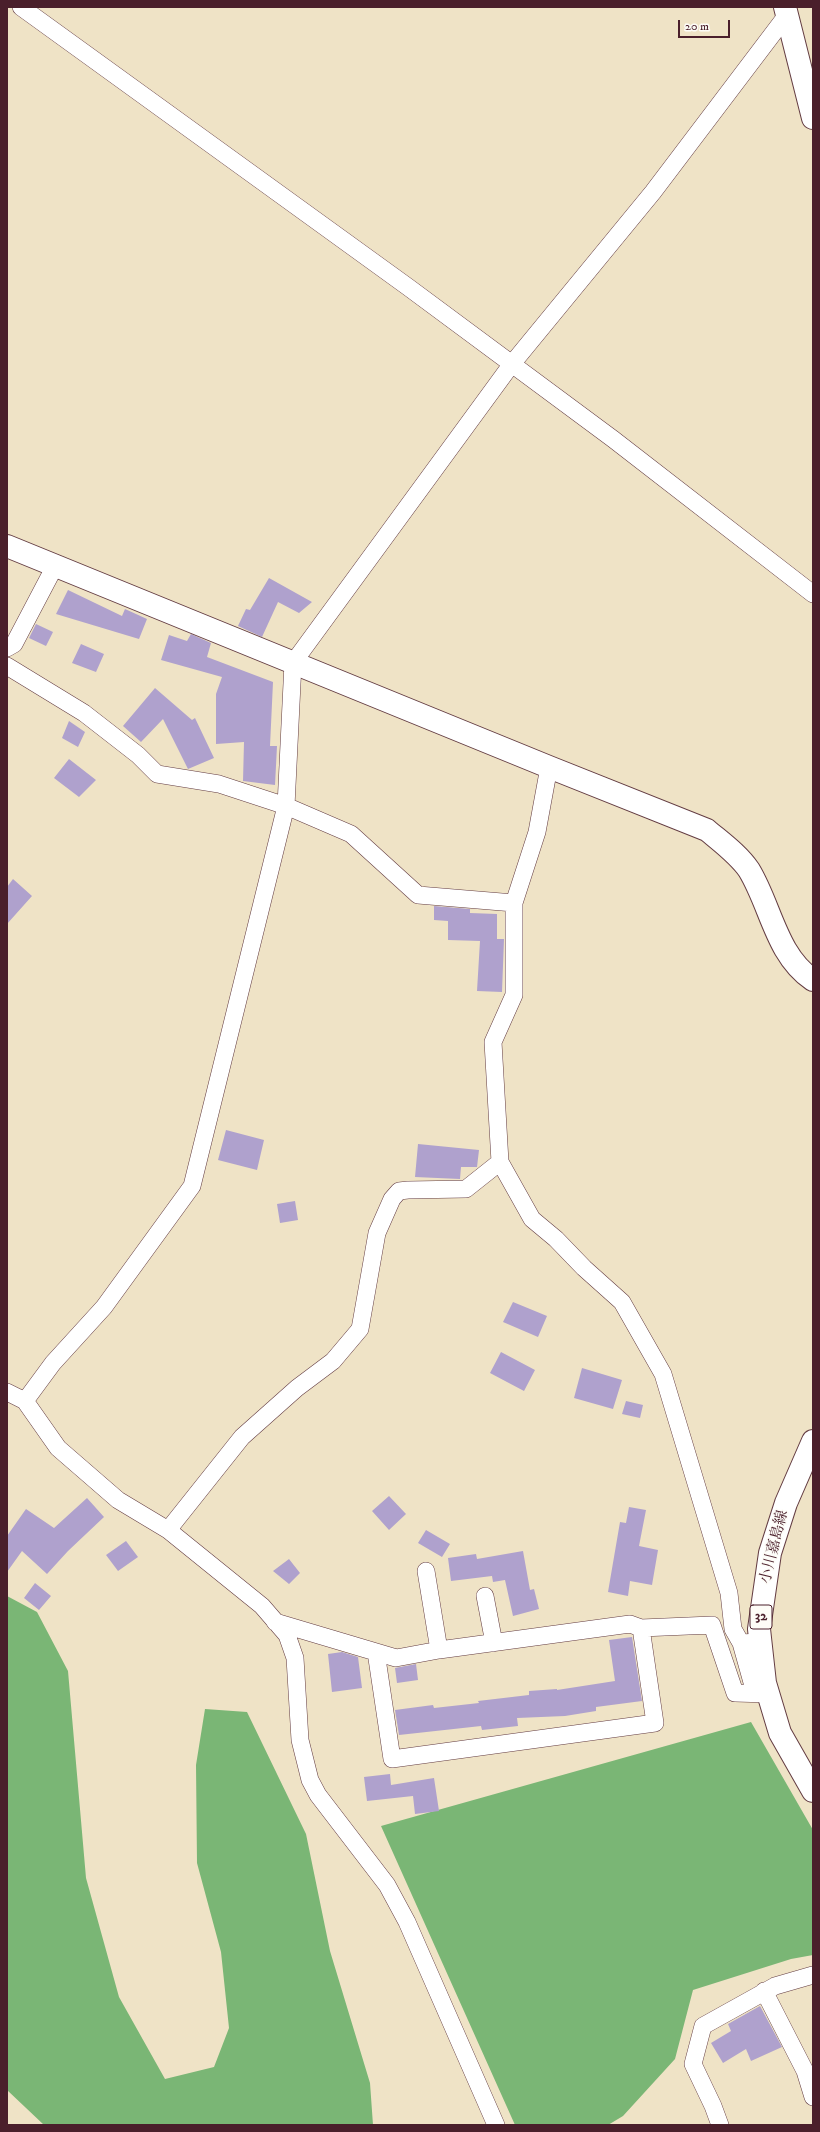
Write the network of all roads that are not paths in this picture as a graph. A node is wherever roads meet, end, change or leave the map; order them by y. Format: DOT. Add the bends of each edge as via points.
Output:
graph roads {
  1 [pos="21,7"];
  2 [pos="786,11"];
  3 [pos="813,118"];
  4 [pos="511,365"];
  5 [pos="7,546"];
  6 [pos="55,566"];
  7 [pos="813,594"];
  8 [pos="7,648"];
  9 [pos="293,663"];
  10 [pos="7,666"];
  11 [pos="549,768"];
  12 [pos="286,806"];
  13 [pos="514,903"];
  14 [pos="813,980"];
  15 [pos="500,1162"];
  16 [pos="7,1392"];
  17 [pos="25,1401"];
  18 [pos="813,1441"];
  19 [pos="168,1530"];
  20 [pos="426,1571"];
  21 [pos="486,1596"];
  22 [pos="275,1622"];
  23 [pos="641,1628"];
  24 [pos="494,1643"];
  25 [pos="751,1643"];
  26 [pos="439,1650"];
  27 [pos="376,1652"];
  28 [pos="761,1693"];
  29 [pos="813,1791"];
  30 [pos="813,1975"];
  31 [pos="764,1991"];
  32 [pos="813,2097"];
  33 [pos="496,2125"];
  34 [pos="720,2125"];
  1 -- 4 [label="street" via="408,287"];
  2 -- 3 [label="street"];
  2 -- 4 [label="street" via="653,192"];
  4 -- 7 [label="street"];
  4 -- 9 [label="street"];
  5 -- 6 [label="street"];
  6 -- 8 [label="street" via="14,644"];
  6 -- 9 [label="street"];
  9 -- 11 [label="street"];
  9 -- 12 [label="street"];
  10 -- 12 [label="street" via="84,713 138,755 157,774 219,784"];
  11 -- 13 [label="street" via="537,832"];
  11 -- 14 [label="street" via="707,830 748,870 786,950"];
  12 -- 13 [label="street" via="351,834 418,895"];
  12 -- 17 [label="street" via="192,1186 104,1307 53,1363"];
  13 -- 15 [label="street" via="514,994 493,1042"];
  15 -- 19 [label="street" via="466,1189 399,1191 392,1199 377,1233 360,1329 333,1361 297,1388 242,1437"];
  15 -- 25 [label="street" via="532,1219 556,1238 584,1268 622,1302 663,1374 729,1593 733,1629"];
  16 -- 17 [label="street"];
  17 -- 19 [label="street" via="58,1448 118,1500"];
  18 -- 25 [label="street, 小川嘉島線 / 32" via="786,1503 770,1553 759,1629"];
  19 -- 22 [label="street" via="262,1606"];
  20 -- 26 [label="street"];
  21 -- 24 [label="street"];
  22 -- 27 [label="street"];
  22 -- 33 [label="street" via="287,1635 295,1658 300,1740 310,1780 318,1795 394,1897"];
  23 -- 24 [label="street" via="630,1624"];
  23 -- 27 [label="street" via="655,1723 392,1759"];
  23 -- 28 [label="street" via="712,1625 735,1693"];
  24 -- 26 [label="street"];
  25 -- 28 [label="street, 小川嘉島線 / 32" via="765,1682"];
  26 -- 27 [label="street" via="396,1658"];
  28 -- 29 [label="street, 小川嘉島線 / 32"];
  30 -- 31 [label="street"];
  31 -- 32 [label="street" via="805,2071"];
  31 -- 34 [label="street" via="703,2026 693,2064"];
}
